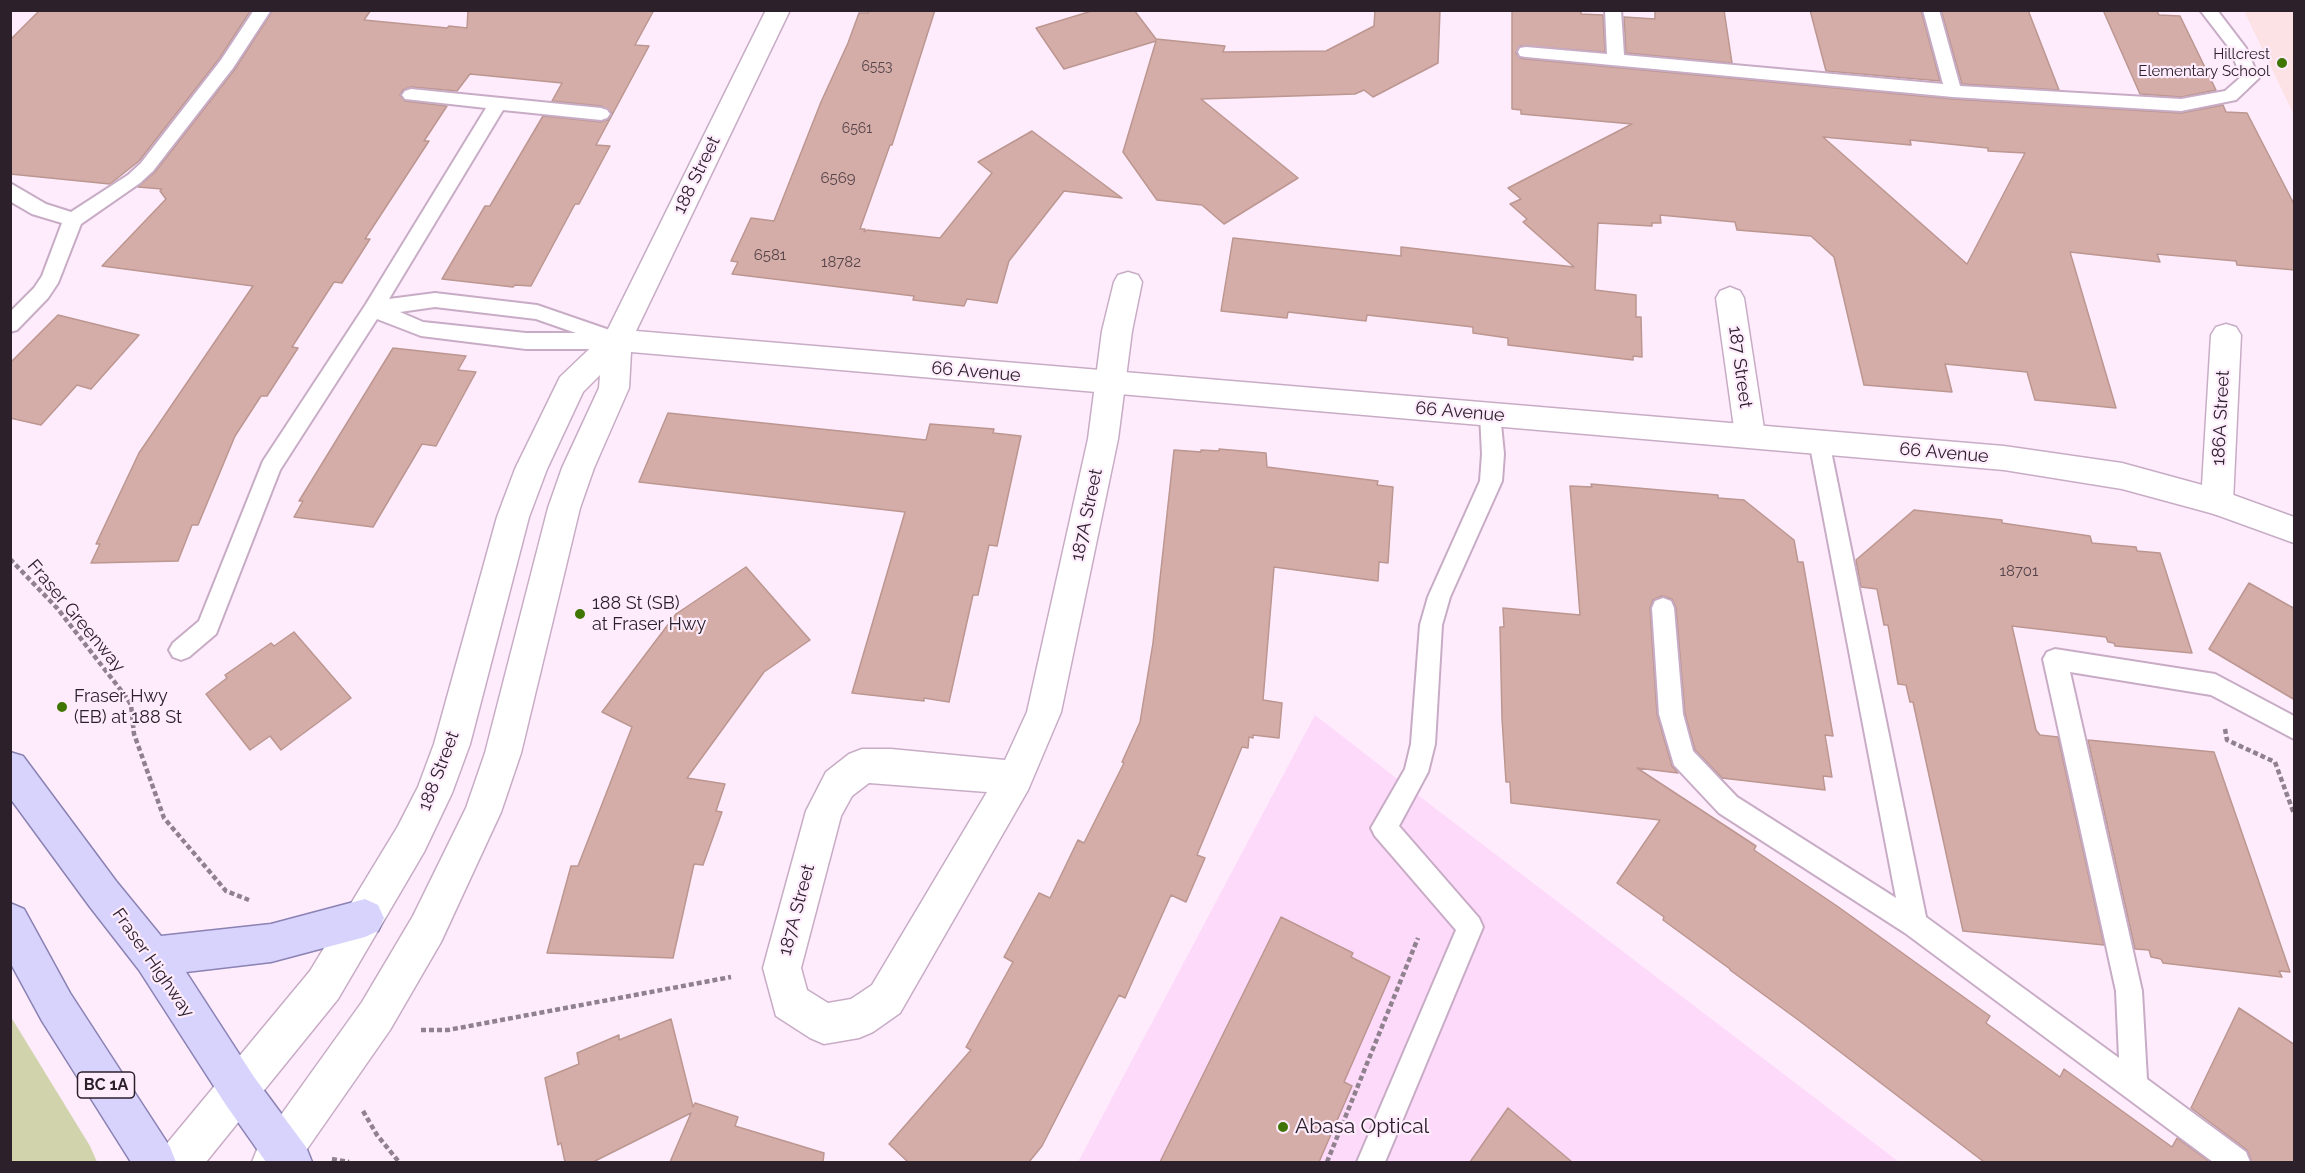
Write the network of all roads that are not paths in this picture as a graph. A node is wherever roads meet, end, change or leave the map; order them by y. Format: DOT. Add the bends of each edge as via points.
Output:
graph roads {
  1 [pos="263,10"];
  2 [pos="778,10"];
  3 [pos="1612,10"];
  4 [pos="1931,10"];
  5 [pos="2208,10"];
  6 [pos="1526,52"];
  7 [pos="1616,60"];
  8 [pos="1953,90"];
  9 [pos="411,94"];
  10 [pos="498,103"];
  11 [pos="601,114"];
  12 [pos="10,189"];
  13 [pos="73,220"];
  14 [pos="1128,282"];
  15 [pos="1730,298"];
  16 [pos="373,309"];
  17 [pos="10,325"];
  18 [pos="2226,335"];
  19 [pos="617,340"];
  20 [pos="1111,383"];
  21 [pos="1490,414"];
  22 [pos="1750,435"];
  23 [pos="1819,441"];
  24 [pos="2217,502"];
  25 [pos="2295,530"];
  26 [pos="1663,608"];
  27 [pos="181,650"];
  28 [pos="2295,728"];
  29 [pos="10,768"];
  30 [pos="1015,778"];
  31 [pos="365,918"];
  32 [pos="10,922"];
  33 [pos="1914,924"];
  34 [pos="153,956"];
  35 [pos="2134,1088"];
  36 [pos="240,1091"];
  37 [pos="282,1158"];
  38 [pos="155,1162"];
  39 [pos="179,1162"];
  40 [pos="1371,1162"];
  41 [pos="2236,1162"];
  1 -- 13 [label="lane" via="227,64 147,167"];
  2 -- 19 [label="street, 188 Street"];
  3 -- 7 [label="lane"];
  4 -- 8 [label="lane"];
  5 -- 8 [label="lane" via="2238,48 2250,78 2230,96 2181,105"];
  6 -- 7 [label="lane"];
  7 -- 8 [label="lane"];
  9 -- 10 [label="lane"];
  10 -- 11 [label="lane"];
  10 -- 16 [label="lane"];
  12 -- 13 [label="lane" via="39,209"];
  13 -- 17 [label="lane" via="51,278"];
  14 -- 20 [label="street, 187A Street"];
  15 -- 22 [label="street, 187 Street"];
  16 -- 19 [label="lane" via="421,329 526,341"];
  16 -- 19 [label="lane" via="435,300 537,312"];
  16 -- 27 [label="lane" via="271,467 208,627"];
  18 -- 24 [label="street, 186A Street"];
  19 -- 20 [label="street, 66 Avenue"];
  19 -- 31 [label="street, 188 Street" via="571,385 531,469 513,517 452,744 434,793"];
  19 -- 37 [label="street, 188 Street" via="614,388 564,508 503,753 483,812 427,929 376,1016"];
  20 -- 21 [label="street, 66 Avenue"];
  20 -- 30 [label="street, 187A Street" via="1103,439 1044,711"];
  21 -- 22 [label="street, 66 Avenue"];
  21 -- 40 [label="lane" via="1491,481 1453,563 1431,625 1423,744 1416,772 1384,828 1470,927"];
  22 -- 23 [label="street, 66 Avenue"];
  23 -- 24 [label="street, 66 Avenue" via="2067,467 2122,476"];
  23 -- 33 [label="lane"];
  24 -- 25 [label="street, 66 Avenue"];
  26 -- 33 [label="lane" via="1671,714 1683,757 1728,805"];
  28 -- 35 [label="lane" via="2215,685 2055,659 2129,991"];
  29 -- 34 [label="main road, Fraser Highway"];
  30 -- 30 [label="street, 187A Street" via="862,766 839,784 824,811 782,968 790,1002 824,1024 859,1018 886,999"];
  31 -- 34 [label="main road" via="271,943"];
  31 -- 36 [label="street, 188 Street" via="310,1004"];
  32 -- 38 [label="main road, BC 1A" via="56,1007"];
  33 -- 35 [label="lane"];
  34 -- 36 [label="main road, Fraser Highway"];
  35 -- 41 [label="lane"];
  36 -- 37 [label="main road, Fraser Highway"];
  36 -- 39 [label="street, 188 Street"];
}
